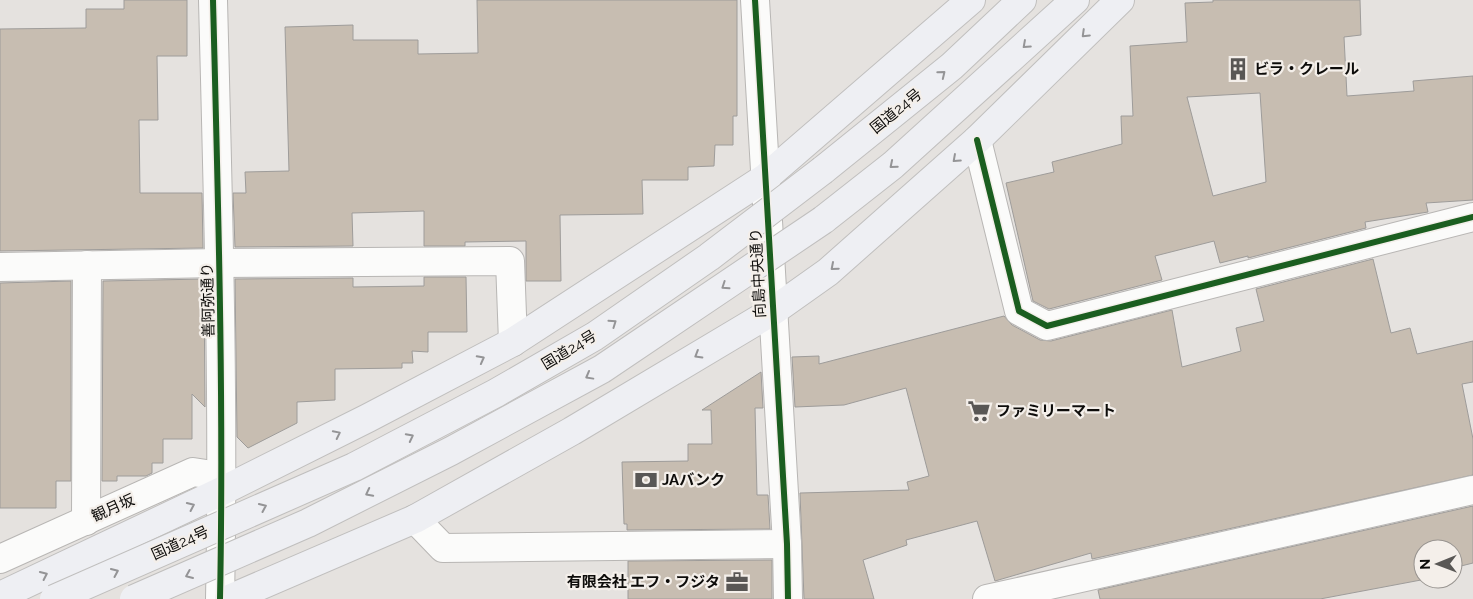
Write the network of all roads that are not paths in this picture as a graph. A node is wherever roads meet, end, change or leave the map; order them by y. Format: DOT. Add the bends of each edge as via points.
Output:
graph roads {
  1 [pos="213,0"];
  2 [pos="755,0"];
  3 [pos="971,0"];
  4 [pos="1022,0"];
  5 [pos="1075,0"];
  6 [pos="1120,0"];
  7 [pos="977,140"];
  8 [pos="765,178"];
  9 [pos="1473,217"];
  10 [pos="220,263"];
  11 [pos="87,265"];
  12 [pos="0,267"];
  13 [pos="773,310"];
  14 [pos="513,342"];
  15 [pos="1473,490"];
  16 [pos="222,491"];
  17 [pos="415,519"];
  18 [pos="86,520"];
  19 [pos="786,544"];
  20 [pos="0,559"];
  21 [pos="0,596"];
  22 [pos="54,599"];
  23 [pos="134,599"];
  24 [pos="220,599"];
  25 [pos="229,599"];
  26 [pos="788,599"];
  27 [pos="987,599"];
  1 -- 10 [label="street, 善阿弥通り"];
  2 -- 8 [label="street, 向島中央通り"];
  3 -- 8 [label="highway, 国道24号"];
  22 -- 4 [label="highway, 国道24号, one-way, bridge" via="354,467 496,393 595,336 709,257 823,170 952,66"];
  5 -- 23 [label="highway, 国道24号, one-way, bridge" via="893,166 824,220 594,374 308,524"];
  6 -- 7 [label="highway, one-way"];
  7 -- 9 [label="street" via="1019,312 1047,326"];
  7 -- 13 [label="highway, one-way" via="828,272"];
  8 -- 13 [label="street, 向島中央通り"];
  8 -- 14 [label="highway, 国道24号"];
  10 -- 11 [label="street"];
  10 -- 14 [label="street" via="510,261"];
  10 -- 16 [label="street, 善阿弥通り"];
  11 -- 12 [label="street"];
  11 -- 18 [label="street"];
  13 -- 17 [label="highway, one-way" via="572,431"];
  13 -- 19 [label="street, 向島中央通り"];
  16 -- 14 [label="highway, 国道24号, one-way"];
  15 -- 27 [label="street"];
  16 -- 18 [label="street, 観月坂" via="206,474 193,472"];
  21 -- 16 [label="highway, 国道24号, one-way"];
  16 -- 24 [label="street, 善阿弥通り"];
  17 -- 19 [label="street" via="442,548"];
  17 -- 25 [label="highway"];
  18 -- 20 [label="street, 観月坂"];
  19 -- 26 [label="street, 向島中央通り"];
}
